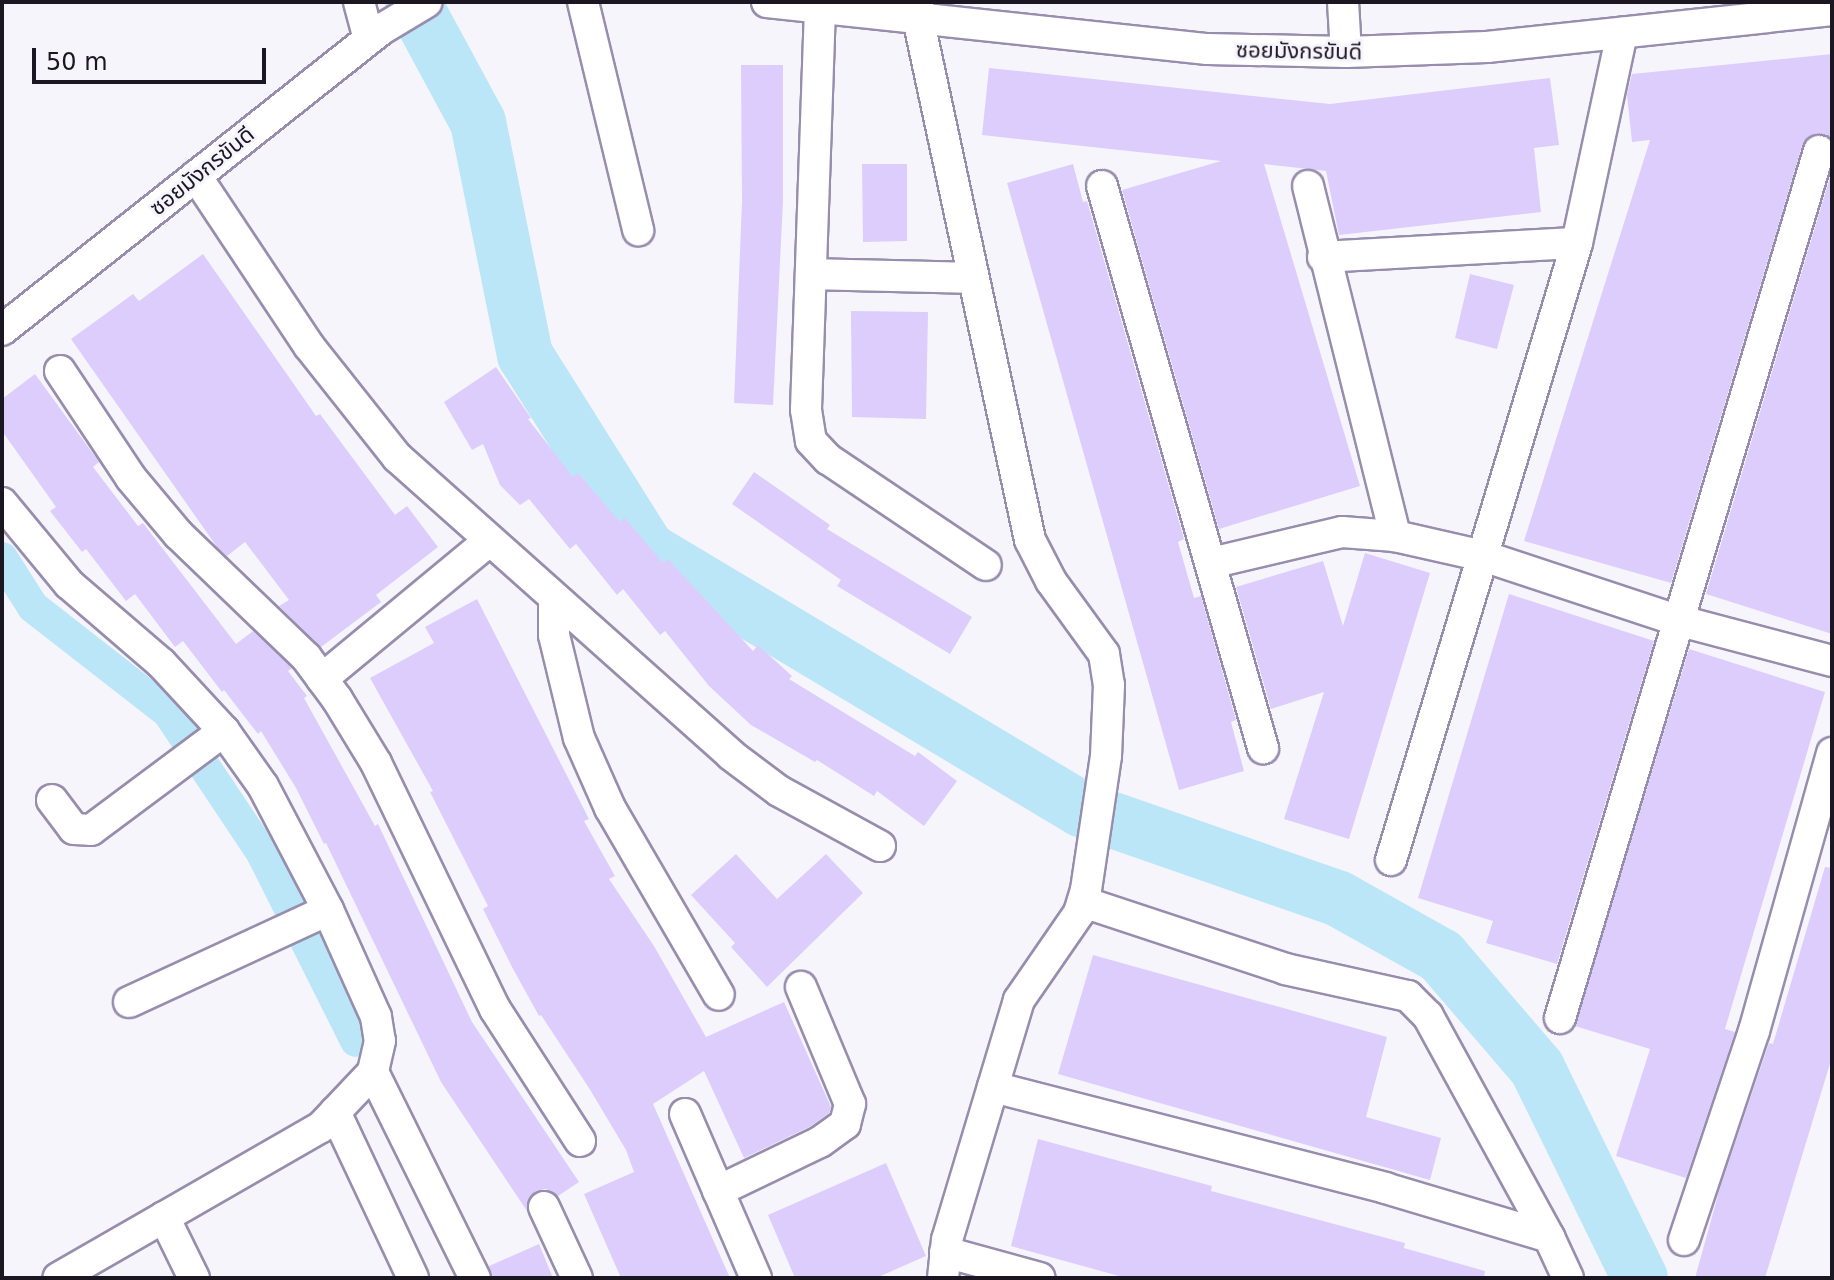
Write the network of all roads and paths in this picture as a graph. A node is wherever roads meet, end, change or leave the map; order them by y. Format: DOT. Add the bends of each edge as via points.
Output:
graph roads {
  1 [pos="359,2"];
  2 [pos="583,2"];
  3 [pos="767,2"];
  4 [pos="1343,2"];
  5 [pos="416,8"];
  6 [pos="820,8"];
  7 [pos="918,10"];
  8 [pos="1832,10"];
  9 [pos="1622,33"];
  10 [pos="369,39"];
  11 [pos="1346,52"];
  12 [pos="1819,151"];
  13 [pos="196,176"];
  14 [pos="1102,186"];
  15 [pos="1308,186"];
  16 [pos="638,230"];
  17 [pos="1577,243"];
  18 [pos="1323,257"];
  19 [pos="811,274"];
  20 [pos="973,278"];
  21 [pos="2,330"];
  22 [pos="60,371"];
  23 [pos="2,503"];
  24 [pos="1395,536"];
  25 [pos="489,541"];
  26 [pos="1483,556"];
  27 [pos="1211,563"];
  28 [pos="986,565"];
  29 [pos="554,599"];
  30 [pos="1677,620"];
  31 [pos="1832,661"];
  32 [pos="322,679"];
  33 [pos="224,731"];
  34 [pos="1263,748"];
  35 [pos="1832,753"];
  36 [pos="52,800"];
  37 [pos="880,846"];
  38 [pos="1391,860"];
  39 [pos="1083,902"];
  40 [pos="328,910"];
  41 [pos="801,987"];
  42 [pos="719,995"];
  43 [pos="129,1002"];
  44 [pos="1560,1018"];
  45 [pos="373,1072"];
  46 [pos="993,1087"];
  47 [pos="335,1112"];
  48 [pos="685,1114"];
  49 [pos="580,1141"];
  50 [pos="718,1191"];
  51 [pos="544,1207"];
  52 [pos="164,1217"];
  53 [pos="1549,1237"];
  54 [pos="1684,1240"];
  55 [pos="940,1270"];
  56 [pos="58,1278"];
  57 [pos="194,1278"];
  58 [pos="413,1278"];
  59 [pos="475,1278"];
  60 [pos="577,1278"];
  61 [pos="756,1278"];
  62 [pos="1040,1278"];
  63 [pos="1568,1278"];
  1 -- 10 [label="street"];
  2 -- 16 [label="street"];
  3 -- 6 [label="street, ซอยมังกรขันดี"];
  4 -- 11 [label="street"];
  5 -- 10 [label="street, ซอยมังกรขันดี"];
  6 -- 7 [label="street, ซอยมังกรขันดี"];
  6 -- 19 [label="street"];
  7 -- 11 [label="street, ซอยมังกรขันดี" via="1208,49"];
  7 -- 20 [label="street"];
  8 -- 9 [label="street, ซอยมังกรขันดี"];
  9 -- 11 [label="street, ซอยมังกรขันดี" via="1487,47"];
  9 -- 17 [label="street"];
  10 -- 13 [label="street, ซอยมังกรขันดี"];
  12 -- 30 [label="street"];
  13 -- 21 [label="street, ซอยมังกรขันดี"];
  13 -- 25 [label="street" via="349,402 397,457"];
  14 -- 27 [label="street"];
  15 -- 18 [label="street"];
  17 -- 18 [label="street"];
  17 -- 26 [label="street"];
  18 -- 24 [label="street"];
  19 -- 20 [label="street"];
  19 -- 28 [label="street" via="806,410 811,441 828,459"];
  20 -- 39 [label="street" via="1030,540 1051,581 1104,654 1109,685 1106,756"];
  22 -- 32 [label="street" via="131,478 169,523"];
  23 -- 33 [label="street" via="69,584 161,663"];
  24 -- 26 [label="street"];
  24 -- 27 [label="street" via="1342,532"];
  25 -- 29 [label="street"];
  25 -- 32 [label="street"];
  26 -- 30 [label="street"];
  26 -- 38 [label="street"];
  27 -- 34 [label="street"];
  29 -- 37 [label="street" via="731,755 779,791"];
  29 -- 42 [label="street" via="554,635 579,738 610,808"];
  30 -- 31 [label="street"];
  30 -- 44 [label="street"];
  32 -- 49 [label="street" via="376,763 501,1021"];
  33 -- 36 [label="street" via="91,830 74,829"];
  33 -- 40 [label="street" via="263,786"];
  35 -- 54 [label="street" via="1754,1031"];
  39 -- 46 [label="street" via="1019,1000"];
  39 -- 53 [label="street" via="1285,969 1408,996 1428,1016"];
  40 -- 43 [label="street"];
  40 -- 45 [label="street" via="376,1017 380,1041"];
  41 -- 50 [label="street" via="850,1104 845,1124 820,1142"];
  45 -- 47 [label="street"];
  45 -- 59 [label="street"];
  46 -- 53 [label="street" via="1385,1188"];
  46 -- 55 [label="street"];
  47 -- 52 [label="street" via="321,1127"];
  47 -- 58 [label="street"];
  48 -- 50 [label="street"];
  50 -- 61 [label="street"];
  51 -- 60 [label="street"];
  52 -- 56 [label="street"];
  52 -- 57 [label="street"];
  53 -- 63 [label="street"];
  55 -- 62 [label="street"];
}
